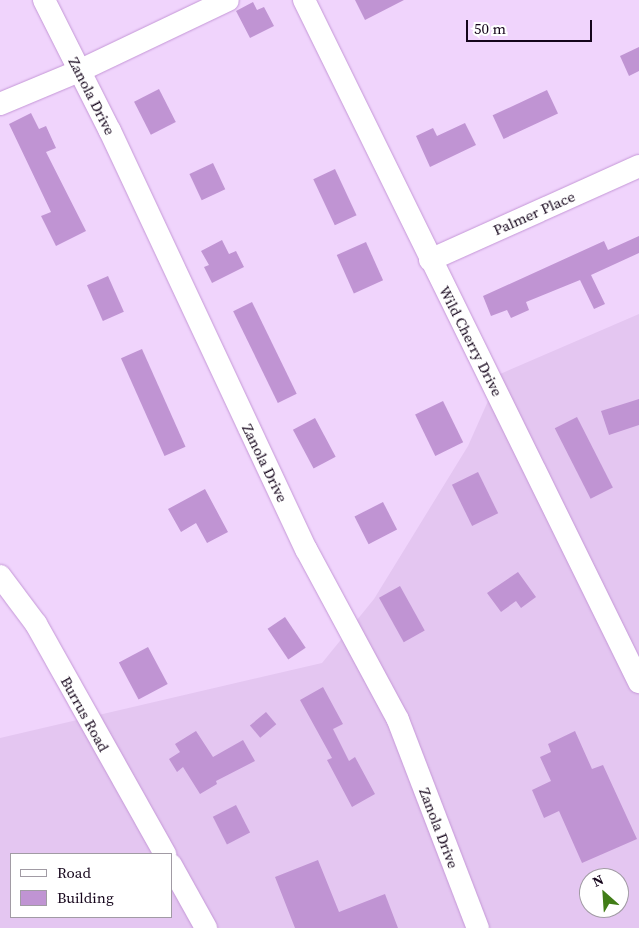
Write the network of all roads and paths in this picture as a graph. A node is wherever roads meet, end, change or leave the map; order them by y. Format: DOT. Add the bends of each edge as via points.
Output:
graph roads {
  1 [pos="44,0"];
  2 [pos="228,0"];
  3 [pos="304,0"];
  4 [pos="79,71"];
  5 [pos="0,104"];
  6 [pos="639,166"];
  7 [pos="430,260"];
  8 [pos="0,576"];
  9 [pos="639,682"];
  10 [pos="164,853"];
  11 [pos="172,867"];
  12 [pos="206,928"];
  13 [pos="478,928"];
  1 -- 4 [label="street, Zanola Drive"];
  2 -- 4 [label="street"];
  3 -- 7 [label="street, Wild Cherry Drive"];
  4 -- 5 [label="street"];
  4 -- 13 [label="street, Zanola Drive" via="306,549 398,720"];
  6 -- 7 [label="street, Palmer Place"];
  7 -- 9 [label="street, Wild Cherry Drive"];
  8 -- 10 [label="street, Burrus Road" via="36,624"];
  11 -- 12 [label="street"];
}
